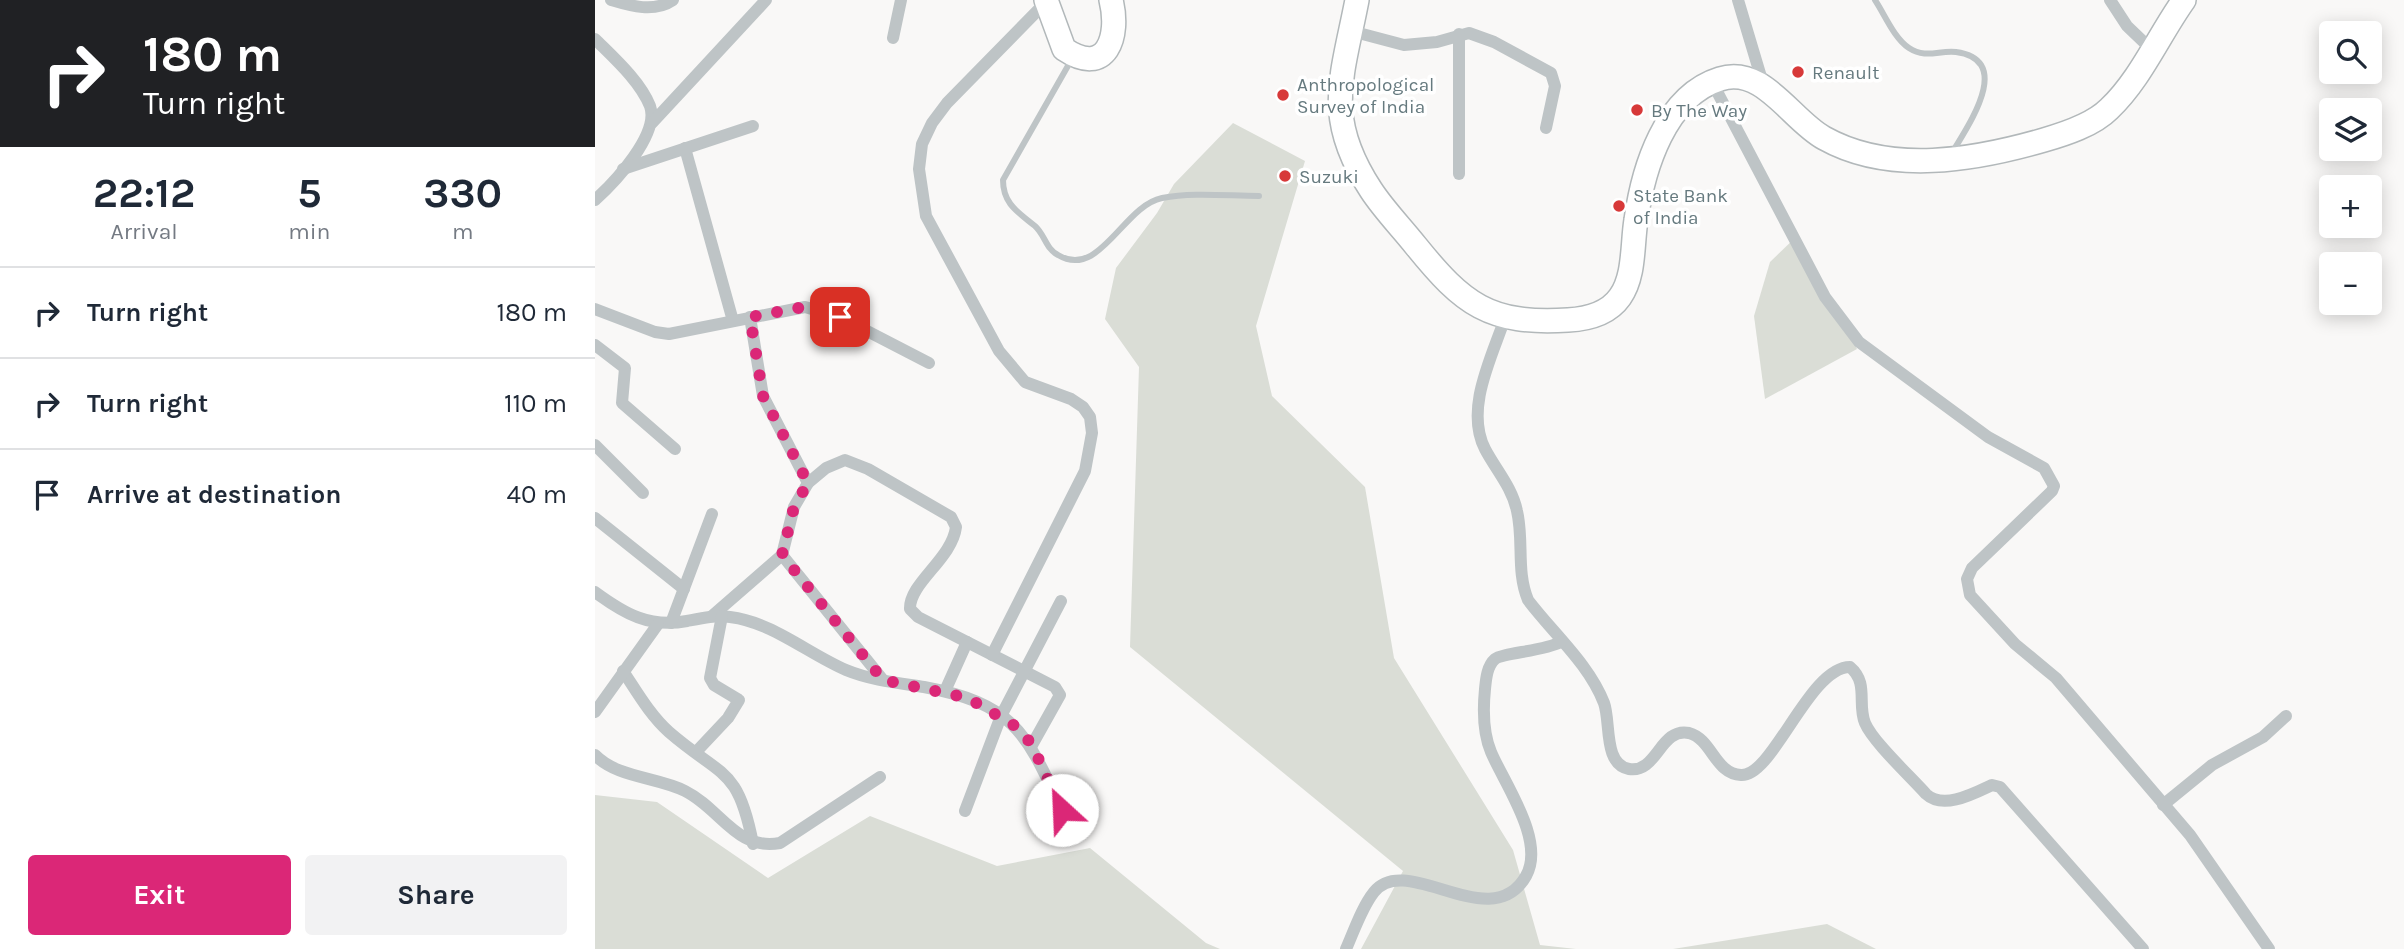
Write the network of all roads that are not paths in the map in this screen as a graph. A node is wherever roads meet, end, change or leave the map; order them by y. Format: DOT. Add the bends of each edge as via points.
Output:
graph roads {
  1 [pos="611,0"];
  2 [pos="673,0"];
  3 [pos="766,0"];
  4 [pos="901,0"];
  5 [pos="1111,0"];
  6 [pos="1357,0"];
  7 [pos="1738,0"];
  8 [pos="1875,0"];
  9 [pos="2110,0"];
  10 [pos="2184,0"];
  11 [pos="1046,1"];
  12 [pos="1351,31"];
  13 [pos="1458,34"];
  14 [pos="893,38"];
  15 [pos="595,39"];
  16 [pos="2151,49"];
  17 [pos="1074,56"];
  18 [pos="1712,82"];
  19 [pos="1764,87"];
  20 [pos="652,123"];
  21 [pos="753,126"];
  22 [pos="1546,128"];
  23 [pos="685,148"];
  24 [pos="1948,159"];
  25 [pos="623,169"];
  26 [pos="1459,174"];
  27 [pos="1259,196"];
  28 [pos="595,200"];
  29 [pos="595,309"];
  30 [pos="1506,315"];
  31 [pos="750,317"];
  32 [pos="733,321"];
  33 [pos="595,345"];
  34 [pos="929,363"];
  35 [pos="595,445"];
  36 [pos="675,449"];
  37 [pos="808,483"];
  38 [pos="643,493"];
  39 [pos="712,514"];
  40 [pos="595,518"];
  41 [pos="782,555"];
  42 [pos="684,589"];
  43 [pos="595,592"];
  44 [pos="1061,601"];
  45 [pos="717,616"];
  46 [pos="665,624"];
  47 [pos="967,642"];
  48 [pos="1561,642"];
  49 [pos="992,655"];
  50 [pos="623,671"];
  51 [pos="1024,671"];
  52 [pos="883,680"];
  53 [pos="945,691"];
  54 [pos="595,712"];
  55 [pos="1001,716"];
  56 [pos="2286,716"];
  57 [pos="1032,745"];
  58 [pos="696,752"];
  59 [pos="595,755"];
  60 [pos="880,777"];
  61 [pos="2163,805"];
  62 [pos="1062,810"];
  63 [pos="965,811"];
  64 [pos="753,844"];
  65 [pos="1346,949"];
  66 [pos="2143,949"];
  67 [pos="2269,949"];
  1 -- 2 [label="street" via="653,8"];
  3 -- 20 [label="street"];
  4 -- 14 [label="street"];
  5 -- 17 [label="highway" via="1115,31 1111,45 1094,58"];
  6 -- 12 [label="highway"];
  7 -- 19 [label="street"];
  8 -- 24 [label="lane" via="1905,46 1933,55 1966,54 1984,75 1983,98"];
  9 -- 16 [label="street" via="2127,26"];
  10 -- 16 [label="highway"];
  11 -- 17 [label="highway" via="1057,37"];
  11 -- 49 [label="street" via="947,103 922,144 919,169 926,216 999,351 1025,382 1072,399 1090,417 1085,471"];
  12 -- 13 [label="street" via="1404,45 1437,42"];
  12 -- 30 [label="highway" via="1342,66 1339,113 1348,151 1359,172 1453,290 1469,303"];
  13 -- 22 [label="street" via="1480,36 1551,73 1555,86"];
  13 -- 26 [label="street"];
  15 -- 20 [label="street" via="641,91"];
  16 -- 24 [label="highway" via="2107,112 2088,123 2030,144"];
  17 -- 27 [label="lane" via="1003,180 1008,204 1038,229 1049,249 1080,261 1093,257 1137,211 1161,198"];
  18 -- 19 [label="highway" via="1738,77"];
  18 -- 30 [label="highway" via="1679,108 1647,167 1620,298 1586,319"];
  18 -- 61 [label="street" via="1825,297 1859,342 1987,437 2049,473 2052,491 1972,569 1970,595 2056,678"];
  19 -- 24 [label="highway" via="1803,123 1845,147 1907,159"];
  20 -- 25 [label="street"];
  21 -- 23 [label="street"];
  23 -- 25 [label="street"];
  23 -- 32 [label="street"];
  25 -- 28 [label="street"];
  29 -- 32 [label="street" via="669,334"];
  30 -- 48 [label="street" via="1477,417 1483,447 1517,507 1522,586"];
  31 -- 32 [label="street"];
  31 -- 34 [label="street" via="789,308 821,310"];
  31 -- 37 [label="street" via="763,396"];
  33 -- 36 [label="street" via="625,368 622,403"];
  35 -- 38 [label="street"];
  37 -- 41 [label="street" via="794,507"];
  37 -- 47 [label="street" via="845,460 951,517 955,537 914,594 910,609"];
  39 -- 42 [label="street"];
  40 -- 42 [label="street"];
  41 -- 45 [label="street"];
  41 -- 52 [label="street"];
  42 -- 46 [label="street"];
  43 -- 46 [label="street" via="626,614"];
  44 -- 51 [label="street"];
  45 -- 46 [label="street"];
  45 -- 52 [label="street" via="764,627 845,670"];
  45 -- 58 [label="street" via="710,678 713,685 739,700"];
  46 -- 50 [label="street"];
  47 -- 49 [label="street"];
  47 -- 53 [label="street"];
  48 -- 65 [label="street" via="1539,651 1501,655 1492,661 1487,674 1487,738 1529,836 1526,876 1502,895 1480,899 1404,879 1384,884 1374,891"];
  48 -- 66 [label="street" via="1593,681 1607,715 1613,756 1630,769 1640,768 1674,733 1684,732 1700,738 1728,771 1738,775 1758,771 1832,671 1852,668 1862,684 1862,713 1868,729 1932,800 1944,802 1992,785 2000,787"];
  49 -- 51 [label="street"];
  50 -- 54 [label="street"];
  50 -- 58 [label="street" via="653,715"];
  51 -- 55 [label="street"];
  51 -- 57 [label="street" via="1055,687 1060,695"];
  52 -- 53 [label="street"];
  53 -- 55 [label="street"];
  55 -- 57 [label="street"];
  55 -- 63 [label="street"];
  56 -- 61 [label="street" via="2263,737 2201,773"];
  57 -- 62 [label="street"];
  58 -- 64 [label="street" via="735,785"];
  59 -- 64 [label="street" via="612,766 686,791"];
  60 -- 64 [label="street" via="780,843"];
  61 -- 67 [label="street" via="2190,835"];
}
